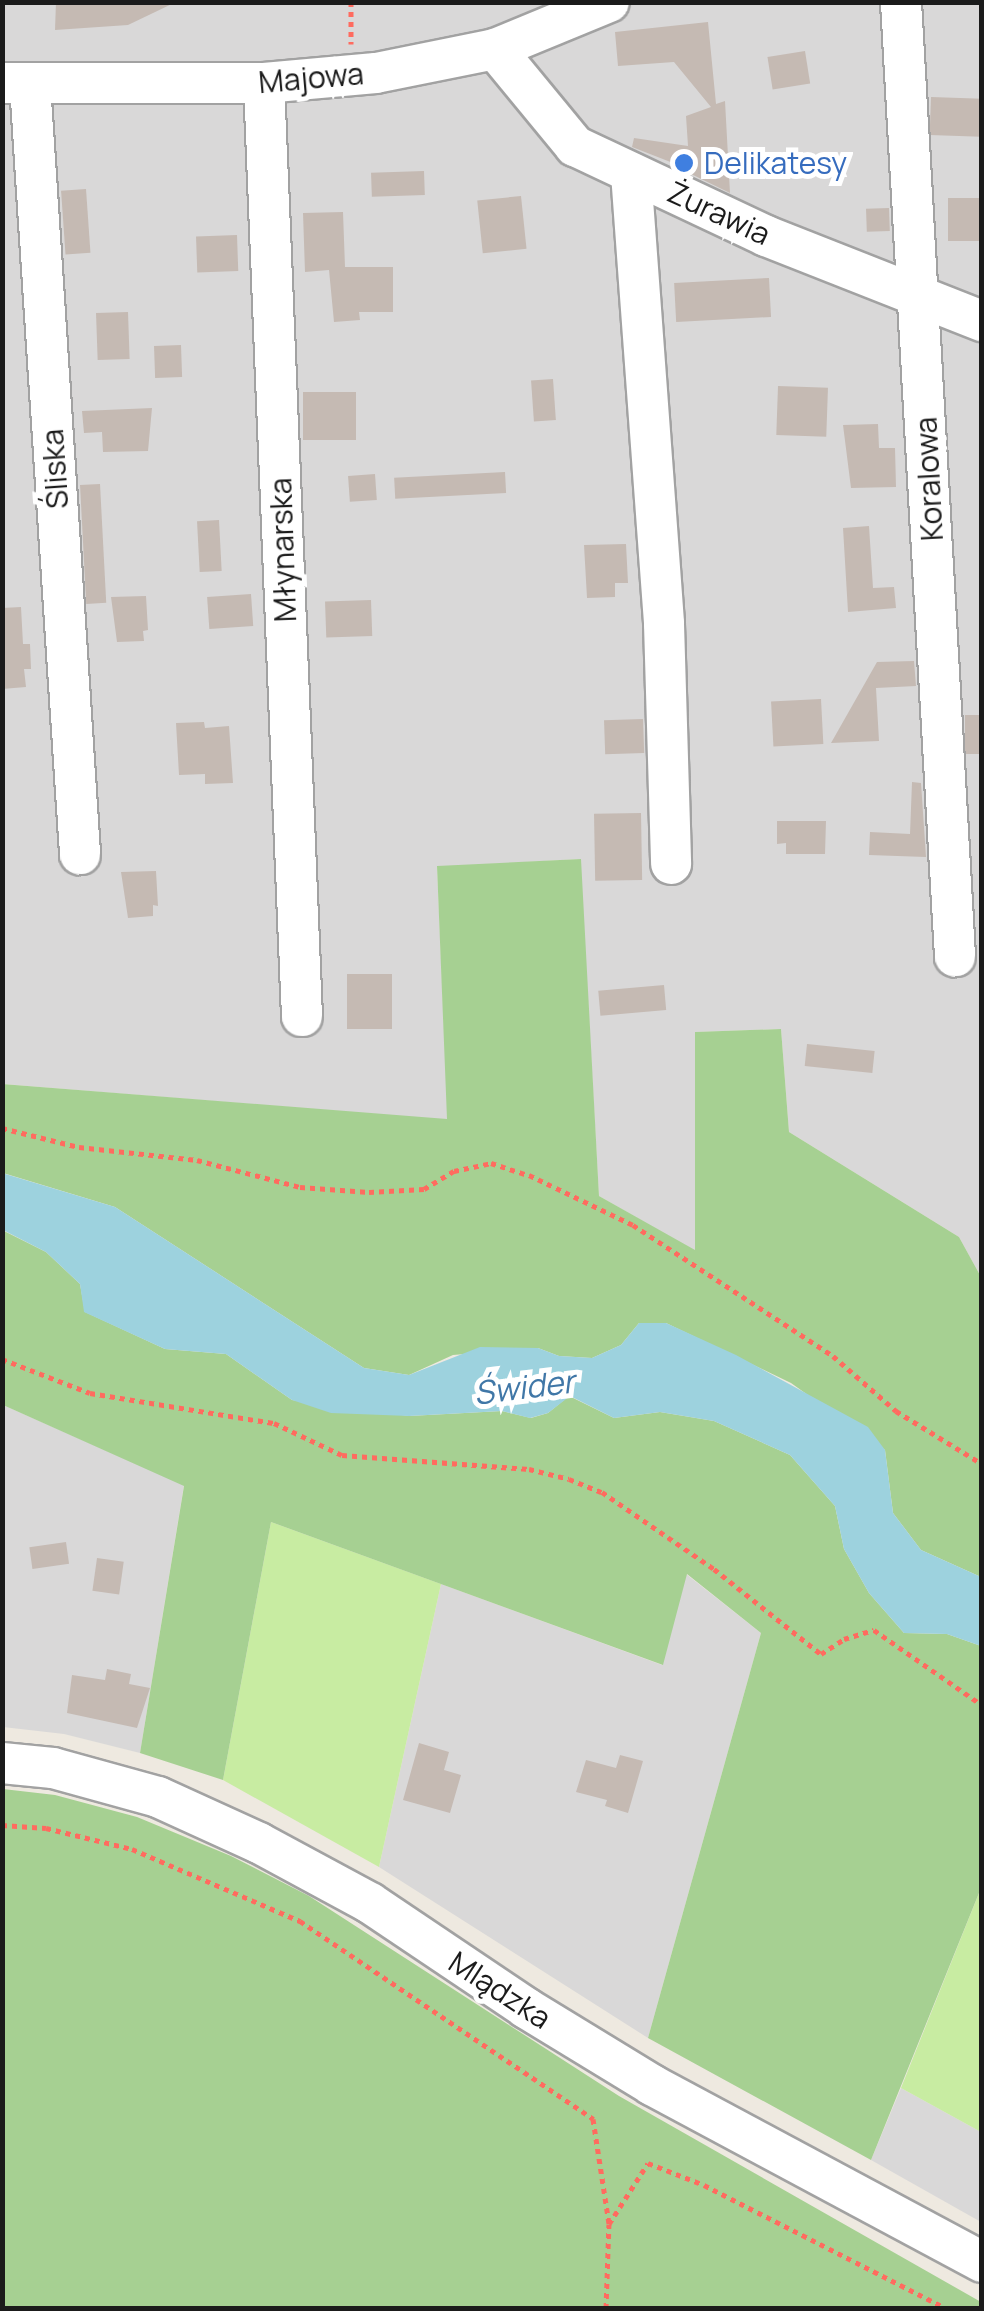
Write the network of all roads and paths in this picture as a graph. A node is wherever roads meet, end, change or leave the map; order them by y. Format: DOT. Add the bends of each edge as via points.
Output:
graph roads {
  1 [pos="609,2"];
  2 [pos="900,2"];
  3 [pos="495,48"];
  4 [pos="264,83"];
  5 [pos="16,84"];
  6 [pos="632,172"];
  7 [pos="919,299"];
  8 [pos="982,321"];
  9 [pos="80,854"];
  10 [pos="671,864"];
  11 [pos="955,956"];
  12 [pos="302,1016"];
  13 [pos="2,1128"];
  14 [pos="2,1359"];
  15 [pos="982,1464"];
  16 [pos="982,1705"];
  17 [pos="2,1763"];
  18 [pos="2,1824"];
  19 [pos="609,2224"];
  20 [pos="982,2262"];
  21 [pos="606,2308"];
  22 [pos="946,2308"];
  1 -- 3 [label="street, Majowa"];
  2 -- 7 [label="street, Koralowa"];
  3 -- 4 [label="street, Majowa" via="376,73"];
  3 -- 6 [label="street, Żurawia" via="575,146"];
  4 -- 5 [label="street, Majowa"];
  4 -- 12 [label="street, Młynarska"];
  5 -- 9 [label="street, Śliska"];
  6 -- 7 [label="street, Żurawia"];
  6 -- 10 [label="street" via="663,605"];
  7 -- 8 [label="street, Żurawia"];
  7 -- 11 [label="street, Koralowa"];
  13 -- 15 [label="path" via="79,1147 197,1160 317,1188 368,1192 424,1190 454,1171 491,1162 633,1225"];
  14 -- 16 [label="path" via="90,1393 274,1423 342,1455 529,1469 568,1479 602,1492 714,1569 820,1654 874,1630"];
  17 -- 20 [label="street, Mlądzka" via="54,1768 158,1797 259,1843 370,1903 652,2085"];
  18 -- 19 [label="path" via="132,1849 300,1921 593,2119"];
  19 -- 21 [label="path"];
  19 -- 22 [label="path" via="648,2163"];
}
